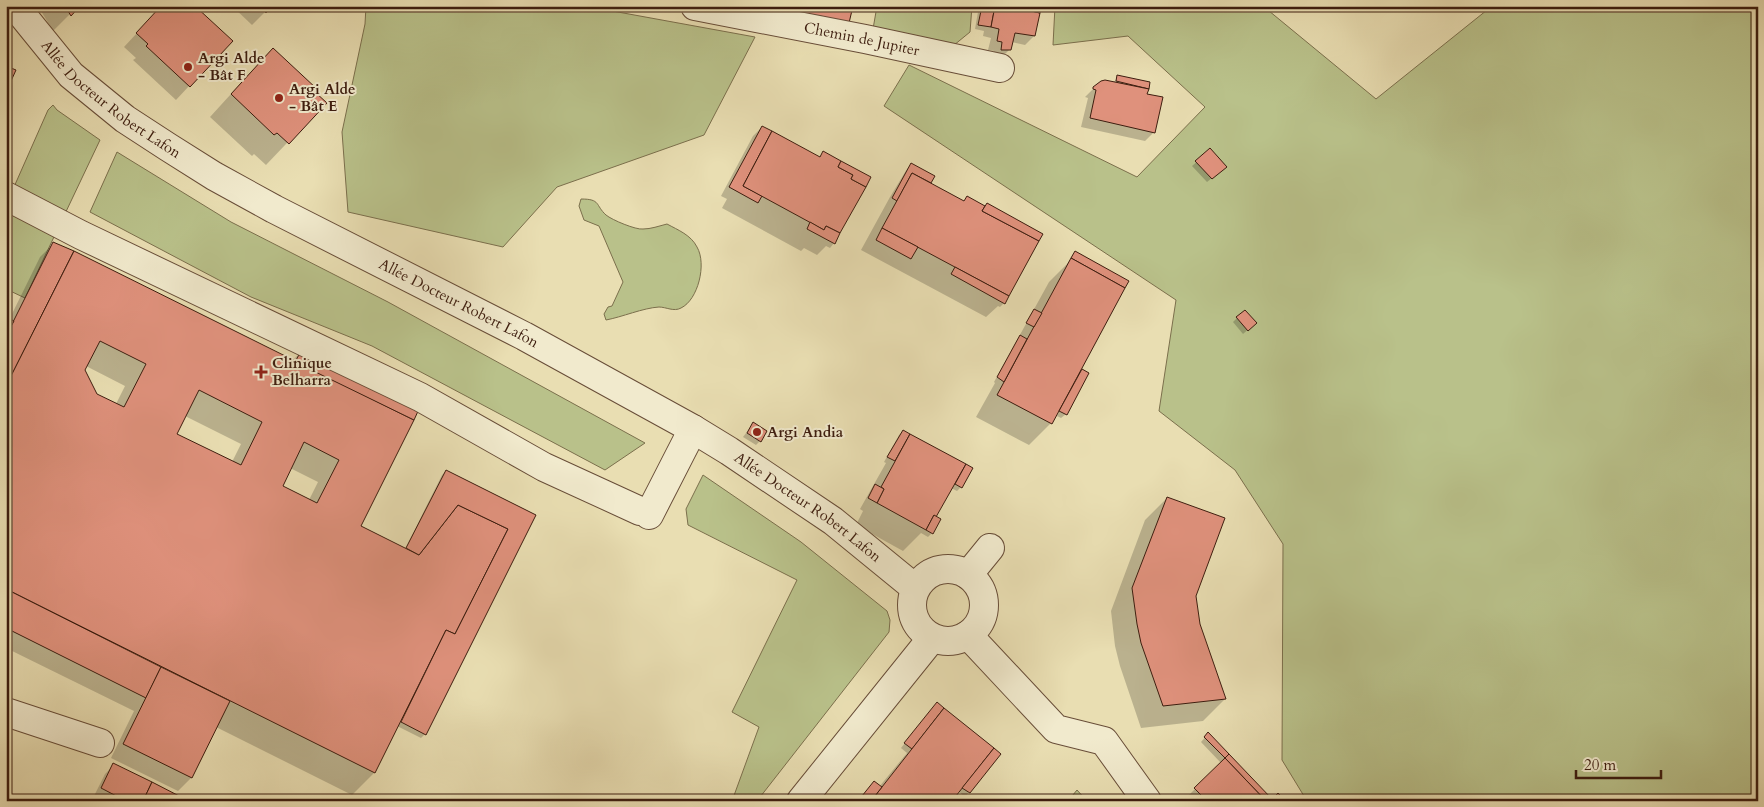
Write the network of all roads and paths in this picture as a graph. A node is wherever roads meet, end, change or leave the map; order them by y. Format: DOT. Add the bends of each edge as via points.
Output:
graph roads {
  1 [pos="15,6"];
  2 [pos="694,6"];
  3 [pos="1000,68"];
  4 [pos="6,196"];
  5 [pos="693,429"];
  6 [pos="990,548"];
  7 [pos="968,575"];
  8 [pos="915,588"];
  9 [pos="968,635"];
  10 [pos="932,638"];
  11 [pos="6,712"];
  12 [pos="100,743"];
  13 [pos="801,801"];
  14 [pos="1147,801"];
  1 -- 5 [label="street, Allée Docteur Robert Lafon" via="71,75 100,100 214,176 524,336"];
  2 -- 3 [label="street, Chemin de Jupiter"];
  4 -- 5 [label="street" via="420,397 544,467 644,513"];
  5 -- 8 [label="street, Allée Docteur Robert Lafon" via="833,521"];
  6 -- 7 [label="street"];
  7 -- 8 [label="street" via="945,569 923,578"];
  7 -- 9 [label="street" via="982,594 984,605 980,622"];
  8 -- 10 [label="street" via="911,602 913,616 920,629"];
  9 -- 10 [label="street" via="944,642"];
  9 -- 14 [label="street" via="1056,729 1104,742"];
  10 -- 13 [label="street"];
  11 -- 12 [label="street"];
}
